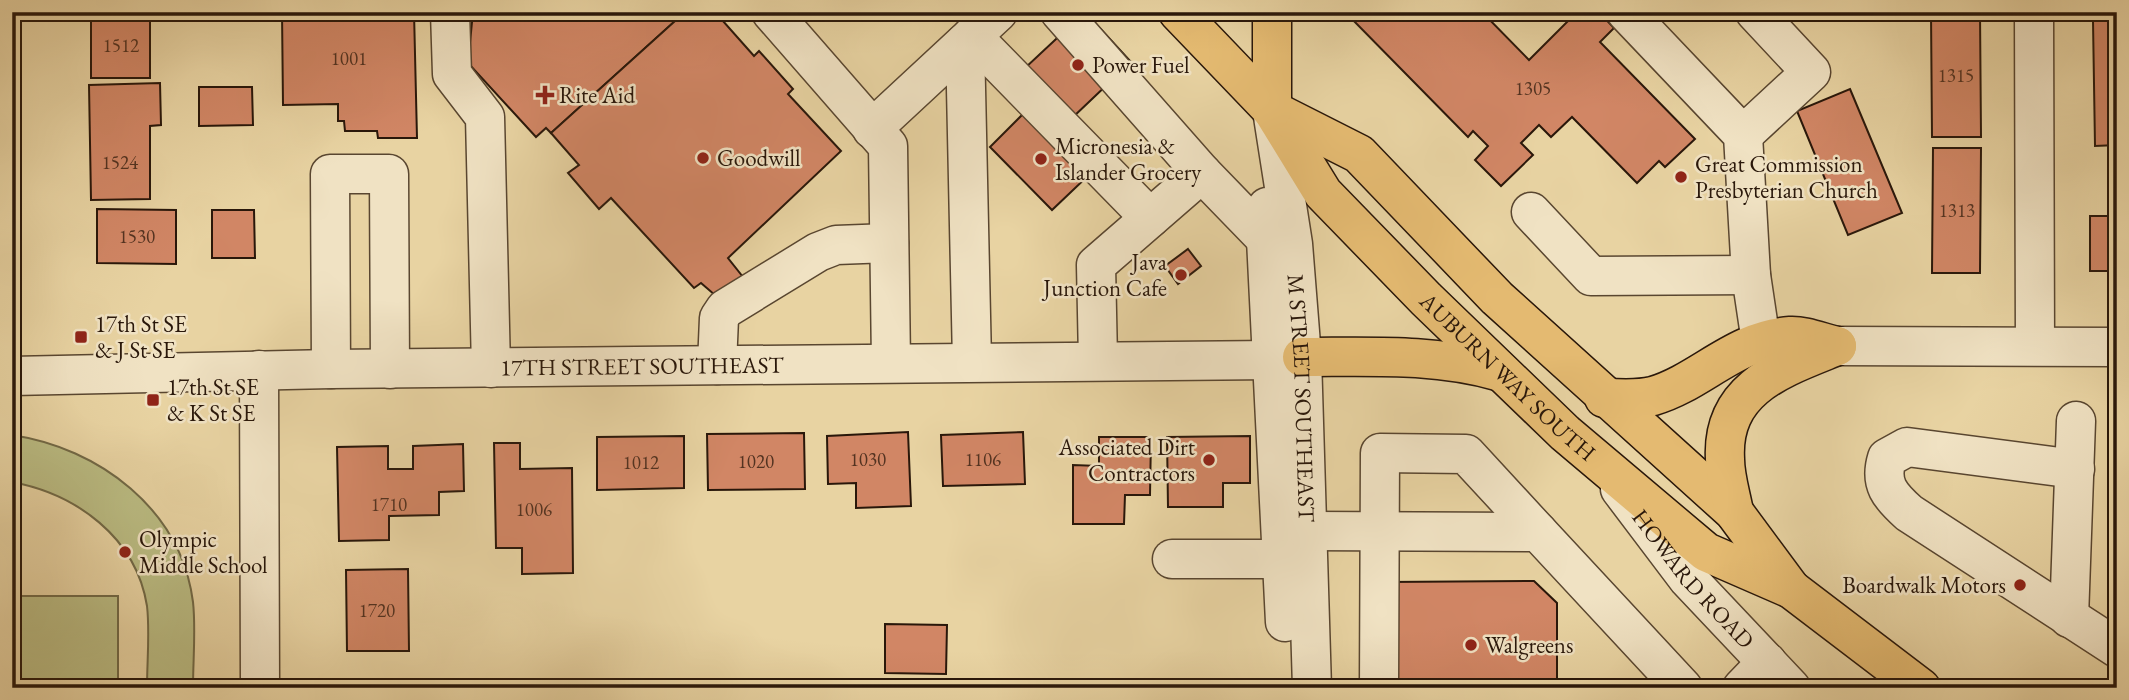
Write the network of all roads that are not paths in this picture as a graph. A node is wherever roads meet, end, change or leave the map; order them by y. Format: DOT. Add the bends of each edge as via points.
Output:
graph roads {
  1 [pos="450,12"];
  2 [pos="771,12"];
  3 [pos="1060,12"];
  4 [pos="1178,12"];
  5 [pos="1272,12"];
  6 [pos="1626,12"];
  7 [pos="1755,12"];
  8 [pos="2034,12"];
  9 [pos="978,31"];
  10 [pos="1272,110"];
  11 [pos="872,129"];
  12 [pos="1743,135"];
  13 [pos="1202,173"];
  14 [pos="1531,212"];
  15 [pos="1150,218"];
  16 [pos="1266,239"];
  17 [pos="889,243"];
  18 [pos="1751,275"];
  19 [pos="1761,342"];
  20 [pos="1837,346"];
  21 [pos="2035,346"];
  22 [pos="2117,347"];
  23 [pos="1287,358"];
  24 [pos="1098,360"];
  25 [pos="972,362"];
  26 [pos="891,363"];
  27 [pos="717,365"];
  28 [pos="491,368"];
  29 [pos="331,369"];
  30 [pos="390,369"];
  31 [pos="259,370"];
  32 [pos="1501,372"];
  33 [pos="12,376"];
  34 [pos="1604,398"];
  35 [pos="2076,421"];
  36 [pos="1602,465"];
  37 [pos="2075,469"];
  38 [pos="1734,512"];
  39 [pos="1309,531"];
  40 [pos="1381,532"];
  41 [pos="1538,532"];
  42 [pos="1172,559"];
  43 [pos="1282,559"];
  44 [pos="1791,589"];
  45 [pos="2069,618"];
  46 [pos="2117,648"];
  47 [pos="1767,679"];
  48 [pos="260,688"];
  49 [pos="1288,688"];
  50 [pos="1312,688"];
  51 [pos="1379,688"];
  52 [pos="1683,688"];
  53 [pos="1921,688"];
  1 -- 28 [label="street" via="452,74 485,117"];
  2 -- 11 [label="street"];
  3 -- 13 [label="street"];
  4 -- 10 [label="main road, AUBURN WAY SOUTH"];
  5 -- 10 [label="main road, M STREET SOUTHEAST"];
  6 -- 12 [label="street"];
  7 -- 12 [label="street" via="1811,72"];
  8 -- 21 [label="street"];
  9 -- 11 [label="street"];
  9 -- 15 [label="street"];
  9 -- 25 [label="street"];
  10 -- 16 [label="street, M STREET SOUTHEAST"];
  10 -- 23 [label="street, M STREET SOUTHEAST" via="1293,244"];
  10 -- 32 [label="main road, AUBURN WAY SOUTH" via="1323,193"];
  10 -- 34 [label="main road, AUBURN WAY SOUTH" via="1359,154 1497,298"];
  11 -- 17 [label="street" via="888,146"];
  12 -- 18 [label="street"];
  13 -- 15 [label="street"];
  13 -- 16 [label="street"];
  14 -- 18 [label="street" via="1591,276"];
  15 -- 24 [label="street" via="1096,265"];
  16 -- 23 [label="street, M STREET SOUTHEAST"];
  17 -- 26 [label="street"];
  17 -- 27 [label="street" via="836,245 818,252 725,309 719,318"];
  18 -- 19 [label="street"];
  19 -- 20 [label="main road" via="1792,335"];
  19 -- 34 [label="main road" via="1651,396"];
  20 -- 21 [label="street"];
  20 -- 38 [label="main road" via="1754,385 1738,405 1727,433 1724,459"];
  21 -- 22 [label="street"];
  23 -- 24 [label="street, 17TH STREET SOUTHEAST"];
  23 -- 32 [label="main road" via="1434,358"];
  23 -- 39 [label="street, M STREET SOUTHEAST"];
  23 -- 43 [label="street, M STREET SOUTHEAST"];
  24 -- 25 [label="street, 17TH STREET SOUTHEAST"];
  25 -- 26 [label="street, 17TH STREET SOUTHEAST"];
  26 -- 27 [label="street, 17TH STREET SOUTHEAST"];
  27 -- 28 [label="street, 17TH STREET SOUTHEAST"];
  28 -- 30 [label="street, 17TH STREET SOUTHEAST"];
  29 -- 30 [label="street, 17TH STREET SOUTHEAST"];
  29 -- 30 [label="street" via="330,174 388,174"];
  29 -- 31 [label="street, 17TH STREET SOUTHEAST"];
  31 -- 33 [label="street, 17TH STREET SOUTHEAST"];
  31 -- 48 [label="street"];
  32 -- 36 [label="main road, AUBURN WAY SOUTH"];
  34 -- 38 [label="main road, AUBURN WAY SOUTH"];
  35 -- 37 [label="street"];
  36 -- 44 [label="main road, AUBURN WAY SOUTH" via="1706,552"];
  36 -- 47 [label="street, HOWARD ROAD"];
  37 -- 45 [label="street"];
  37 -- 45 [label="street" via="1907,447 1887,458 1883,471 1885,487 1909,513"];
  38 -- 44 [label="main road, AUBURN WAY SOUTH"];
  39 -- 40 [label="street"];
  39 -- 50 [label="street, M STREET SOUTHEAST"];
  40 -- 41 [label="street"];
  40 -- 41 [label="street" via="1380,453 1466,454"];
  40 -- 51 [label="street"];
  41 -- 52 [label="street"];
  42 -- 43 [label="street"];
  43 -- 49 [label="street, M STREET SOUTHEAST"];
  44 -- 53 [label="main road, AUBURN WAY SOUTH"];
  45 -- 46 [label="street"];
}
